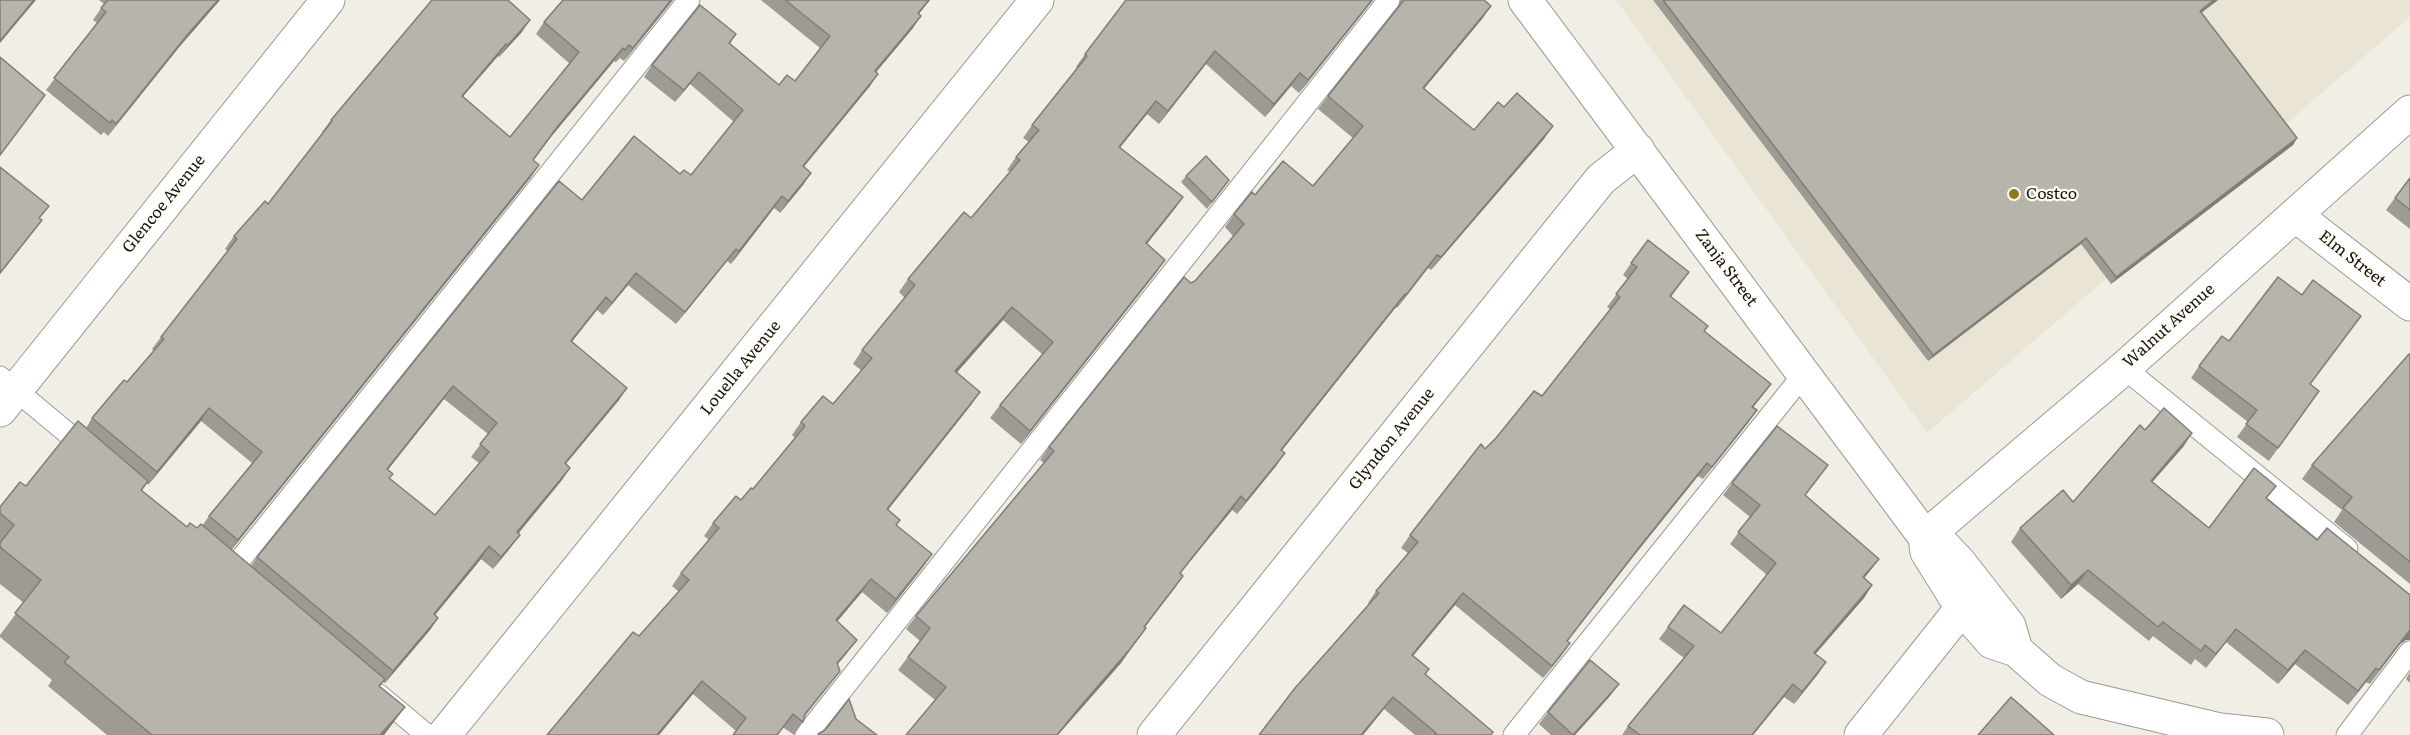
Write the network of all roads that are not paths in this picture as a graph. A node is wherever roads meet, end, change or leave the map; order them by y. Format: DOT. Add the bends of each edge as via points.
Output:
graph roads {
  1 [pos="328,0"];
  2 [pos="689,0"];
  3 [pos="1037,0"];
  4 [pos="1389,0"];
  5 [pos="1525,0"];
  6 [pos="2410,112"];
  7 [pos="1638,150"];
  8 [pos="2295,215"];
  9 [pos="2410,304"];
  10 [pos="2124,368"];
  11 [pos="1804,374"];
  12 [pos="5,392"];
  13 [pos="106,466"];
  14 [pos="1925,537"];
  15 [pos="213,556"];
  16 [pos="2365,564"];
  17 [pos="231,571"];
  18 [pos="249,586"];
  19 [pos="1962,608"];
  20 [pos="2016,650"];
  21 [pos="2410,652"];
  22 [pos="365,682"];
  23 [pos="2218,733"];
  24 [pos="427,735"];
  25 [pos="444,735"];
  26 [pos="806,735"];
  27 [pos="1154,735"];
  28 [pos="1514,735"];
  29 [pos="1861,735"];
  30 [pos="2267,735"];
  31 [pos="2347,735"];
  1 -- 12 [label="street, Glencoe Avenue"];
  2 -- 17 [label="lane"];
  3 -- 25 [label="street, Louella Avenue"];
  4 -- 26 [label="lane"];
  5 -- 7 [label="street, Zanja Street"];
  6 -- 8 [label="street, Walnut Avenue"];
  7 -- 11 [label="street, Zanja Street"];
  7 -- 27 [label="street, Glyndon Avenue" via="1601,179"];
  8 -- 9 [label="street, Elm Street"];
  8 -- 10 [label="street, Walnut Avenue"];
  10 -- 14 [label="street, Walnut Avenue"];
  10 -- 16 [label="lane"];
  11 -- 14 [label="street, Zanja Street"];
  11 -- 28 [label="lane"];
  12 -- 13 [label="lane"];
  14 -- 19 [label="street, Zanja Street" via="1927,552"];
  14 -- 20 [label="street, Zanja Street" via="1941,541 1959,562 2009,626"];
  15 -- 17 [label="lane"];
  17 -- 18 [label="lane"];
  19 -- 20 [label="street, Zanja Street" via="1992,642"];
  19 -- 29 [label="street"];
  20 -- 23 [label="street, Zanja Street" via="2050,680 2081,697"];
  21 -- 31 [label="lane"];
  22 -- 24 [label="lane"];
  23 -- 30 [label="street, Zanja Street"];
}
